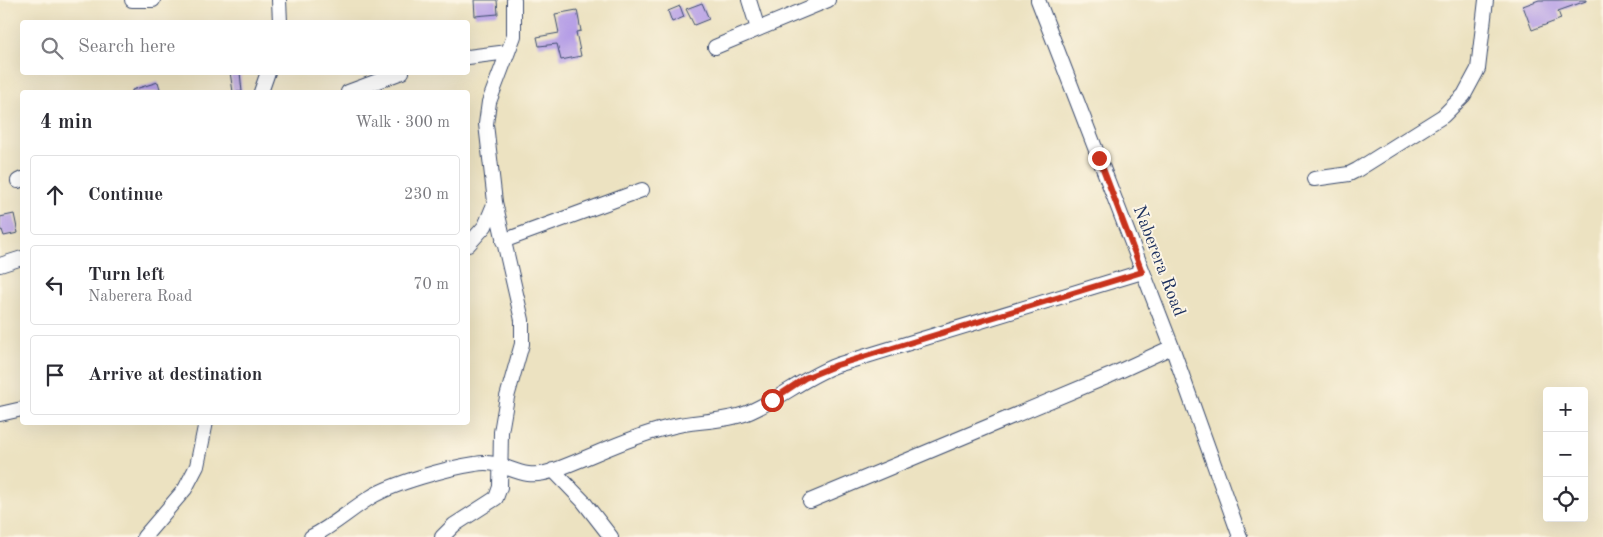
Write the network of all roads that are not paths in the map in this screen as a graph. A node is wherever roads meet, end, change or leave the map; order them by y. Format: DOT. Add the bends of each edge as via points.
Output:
graph roads {
  1 [pos="132,0"];
  2 [pos="153,0"];
  3 [pos="279,0"];
  4 [pos="514,0"];
  5 [pos="749,0"];
  6 [pos="828,0"];
  7 [pos="1038,0"];
  8 [pos="1486,0"];
  9 [pos="280,20"];
  10 [pos="758,28"];
  11 [pos="715,47"];
  12 [pos="508,52"];
  13 [pos="470,58"];
  14 [pos="267,75"];
  15 [pos="394,75"];
  16 [pos="263,90"];
  17 [pos="353,90"];
  18 [pos="1314,180"];
  19 [pos="642,190"];
  20 [pos="495,202"];
  21 [pos="503,241"];
  22 [pos="470,243"];
  23 [pos="20,259"];
  24 [pos="0,265"];
  25 [pos="1142,272"];
  26 [pos="1172,347"];
  27 [pos="20,410"];
  28 [pos="0,414"];
  29 [pos="205,425"];
  30 [pos="502,465"];
  31 [pos="553,470"];
  32 [pos="810,501"];
  33 [pos="144,537"];
  34 [pos="311,537"];
  35 [pos="442,537"];
  36 [pos="611,537"];
  37 [pos="1240,537"];
  1 -- 2 [label="street"];
  3 -- 9 [label="street"];
  4 -- 12 [label="street" via="514,36"];
  5 -- 10 [label="street"];
  6 -- 10 [label="street"];
  7 -- 25 [label="street, Naberera Road"];
  8 -- 18 [label="street" via="1478,70 1472,84 1453,107 1357,170"];
  10 -- 11 [label="street"];
  12 -- 13 [label="street"];
  12 -- 20 [label="street" via="489,102 486,124"];
  14 -- 16 [label="street"];
  15 -- 17 [label="street"];
  19 -- 21 [label="street"];
  20 -- 21 [label="street"];
  20 -- 22 [label="street" via="485,226"];
  21 -- 30 [label="street" via="522,328 522,344 501,432"];
  23 -- 24 [label="street"];
  25 -- 26 [label="street, Naberera Road"];
  25 -- 31 [label="street" via="837,365 805,378 749,412 726,420 673,426 641,434"];
  26 -- 32 [label="street"];
  26 -- 37 [label="street, Naberera Road"];
  27 -- 28 [label="street"];
  29 -- 33 [label="street" via="197,466 185,489"];
  30 -- 31 [label="street" via="524,475"];
  30 -- 34 [label="street" via="475,464 391,488"];
  30 -- 35 [label="street" via="496,498 454,525"];
  31 -- 36 [label="street"];
}
